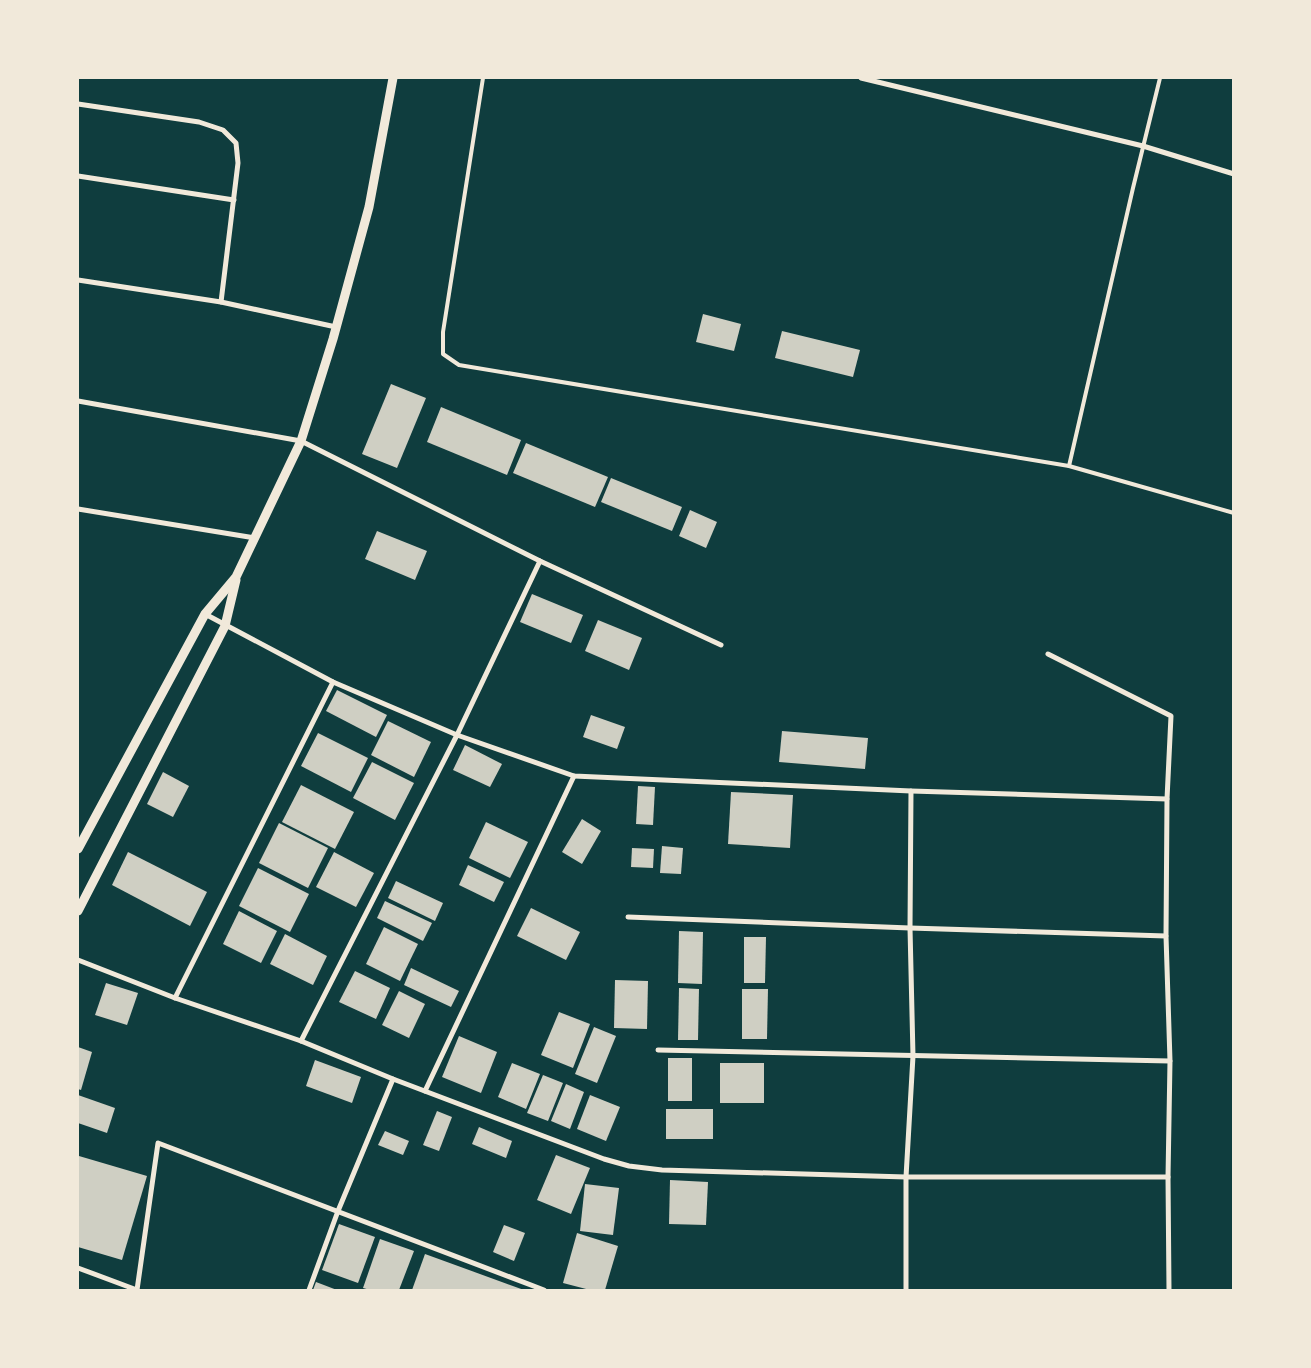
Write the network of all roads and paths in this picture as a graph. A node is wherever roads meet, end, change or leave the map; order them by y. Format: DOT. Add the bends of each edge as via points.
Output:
graph roads {
  1 [pos="393,78"];
  2 [pos="483,78"];
  3 [pos="861,78"];
  4 [pos="1160,78"];
  5 [pos="78,104"];
  6 [pos="1143,146"];
  7 [pos="1234,174"];
  8 [pos="78,176"];
  9 [pos="234,200"];
  10 [pos="78,280"];
  11 [pos="221,302"];
  12 [pos="336,327"];
  13 [pos="78,401"];
  14 [pos="301,441"];
  15 [pos="1069,466"];
  16 [pos="78,509"];
  17 [pos="1234,513"];
  18 [pos="255,538"];
  19 [pos="540,561"];
  20 [pos="236,577"];
  21 [pos="205,614"];
  22 [pos="226,626"];
  23 [pos="721,645"];
  24 [pos="1048,654"];
  25 [pos="333,682"];
  26 [pos="457,735"];
  27 [pos="574,776"];
  28 [pos="911,791"];
  29 [pos="1167,799"];
  30 [pos="78,849"];
  31 [pos="78,911"];
  32 [pos="628,917"];
  33 [pos="910,928"];
  34 [pos="1166,936"];
  35 [pos="78,960"];
  36 [pos="175,998"];
  37 [pos="301,1041"];
  38 [pos="658,1050"];
  39 [pos="913,1056"];
  40 [pos="1170,1061"];
  41 [pos="393,1079"];
  42 [pos="425,1091"];
  43 [pos="906,1177"];
  44 [pos="1168,1178"];
  45 [pos="338,1211"];
  46 [pos="78,1268"];
  47 [pos="137,1290"];
  48 [pos="308,1290"];
  49 [pos="544,1290"];
  50 [pos="906,1290"];
  51 [pos="1169,1290"];
  1 -- 12 [label="street" via="369,207"];
  2 -- 15 [label="lane" via="443,332 443,354 459,365"];
  3 -- 6 [label="street"];
  4 -- 6 [label="lane"];
  5 -- 9 [label="street" via="198,122 223,130 236,143 238,163"];
  6 -- 7 [label="street"];
  6 -- 15 [label="lane"];
  8 -- 9 [label="street"];
  9 -- 11 [label="street"];
  10 -- 11 [label="street"];
  11 -- 12 [label="street"];
  12 -- 14 [label="street"];
  13 -- 14 [label="street"];
  14 -- 18 [label="street"];
  14 -- 19 [label="street"];
  15 -- 17 [label="lane"];
  16 -- 18 [label="street"];
  18 -- 20 [label="street"];
  19 -- 23 [label="street"];
  19 -- 26 [label="street"];
  20 -- 21 [label="street"];
  20 -- 22 [label="street"];
  21 -- 22 [label="street"];
  21 -- 30 [label="street"];
  22 -- 25 [label="street"];
  22 -- 31 [label="street"];
  24 -- 29 [label="street" via="1172,716"];
  25 -- 26 [label="street"];
  25 -- 36 [label="street"];
  26 -- 27 [label="street"];
  26 -- 37 [label="street"];
  27 -- 28 [label="street"];
  27 -- 42 [label="street"];
  28 -- 29 [label="street"];
  28 -- 33 [label="street"];
  29 -- 34 [label="street"];
  32 -- 33 [label="street"];
  33 -- 34 [label="street"];
  33 -- 39 [label="street"];
  34 -- 40 [label="street"];
  35 -- 36 [label="street"];
  36 -- 37 [label="street"];
  37 -- 41 [label="street"];
  38 -- 39 [label="street"];
  39 -- 40 [label="street"];
  39 -- 43 [label="street"];
  40 -- 44 [label="street"];
  41 -- 42 [label="street"];
  41 -- 45 [label="street"];
  42 -- 43 [label="street" via="604,1160 629,1166 662,1170"];
  43 -- 44 [label="street"];
  43 -- 50 [label="street"];
  44 -- 51 [label="street"];
  45 -- 47 [label="street" via="158,1143"];
  45 -- 48 [label="street"];
  45 -- 49 [label="street"];
  46 -- 47 [label="street"];
}
